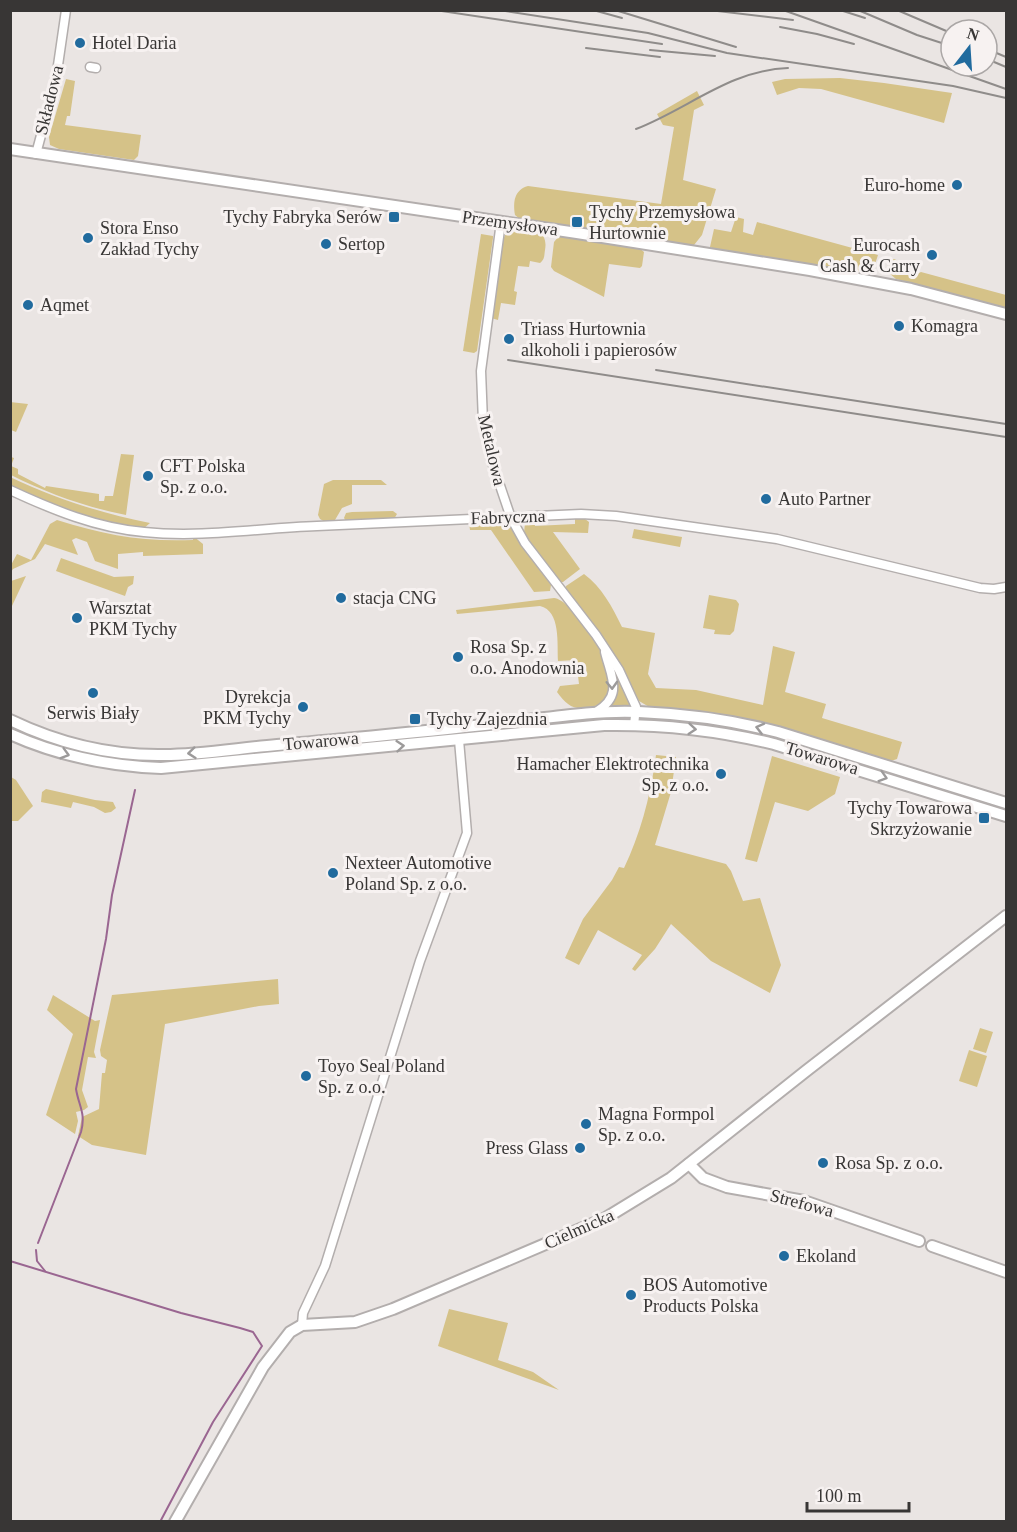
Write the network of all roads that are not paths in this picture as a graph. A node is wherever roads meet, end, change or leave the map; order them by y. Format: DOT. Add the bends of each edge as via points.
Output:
graph roads {
  1 [pos="66,10"];
  2 [pos="10,149"];
  3 [pos="36,154"];
  4 [pos="501,222"];
  5 [pos="1006,314"];
  6 [pos="10,490"];
  7 [pos="511,518"];
  8 [pos="1006,587"];
  9 [pos="604,649"];
  10 [pos="636,712"];
  11 [pos="593,714"];
  12 [pos="10,720"];
  13 [pos="634,724"];
  14 [pos="10,734"];
  15 [pos="459,740"];
  16 [pos="341,746"];
  17 [pos="1006,803"];
  18 [pos="1006,816"];
  19 [pos="1006,916"];
  20 [pos="689,1164"];
  21 [pos="919,1241"];
  22 [pos="932,1246"];
  23 [pos="1006,1272"];
  24 [pos="302,1325"];
  25 [pos="175,1521"];
  1 -- 3 [label="street, Składowa" via="56,79"];
  2 -- 3 [label="street, Przemysłowa"];
  3 -- 4 [label="street, Przemysłowa"];
  4 -- 5 [label="street, Przemysłowa" via="810,270 911,289"];
  4 -- 7 [label="street, Metalowa" via="481,371 481,403 491,459"];
  6 -- 7 [label="street, Fabryczna" via="86,521 153,533"];
  7 -- 8 [label="street, Fabryczna" via="616,516 777,539 980,588"];
  7 -- 9 [label="street, Metalowa"];
  9 -- 10 [label="street, Metalowa" via="619,670"];
  9 -- 11 [label="street, one-way" via="614,690 608,703"];
  10 -- 11 [label="street, Towarowa"];
  10 -- 13 [label="street"];
  17 -- 10 [label="street, Towarowa, one-way" via="778,732 690,715"];
  11 -- 16 [label="street, Towarowa"];
  16 -- 12 [label="street, Towarowa, one-way" via="152,755 112,752 69,743"];
  13 -- 15 [label="street, Towarowa"];
  13 -- 18 [label="street, Towarowa, one-way" via="712,731 774,744"];
  14 -- 16 [label="street, Towarowa, one-way" via="82,759 152,768"];
  16 -- 15 [label="street, Towarowa, one-way"];
  15 -- 24 [label="street" via="468,834 420,961 325,1266 303,1313"];
  19 -- 20 [label="street, Cielmicka"];
  20 -- 21 [label="street, Strefowa" via="703,1178 727,1187 804,1201"];
  20 -- 24 [label="street, Cielmicka" via="659,1187 604,1218 415,1300 355,1322"];
  22 -- 23 [label="street"];
  24 -- 25 [label="street" via="290,1332 269,1358"];
}
